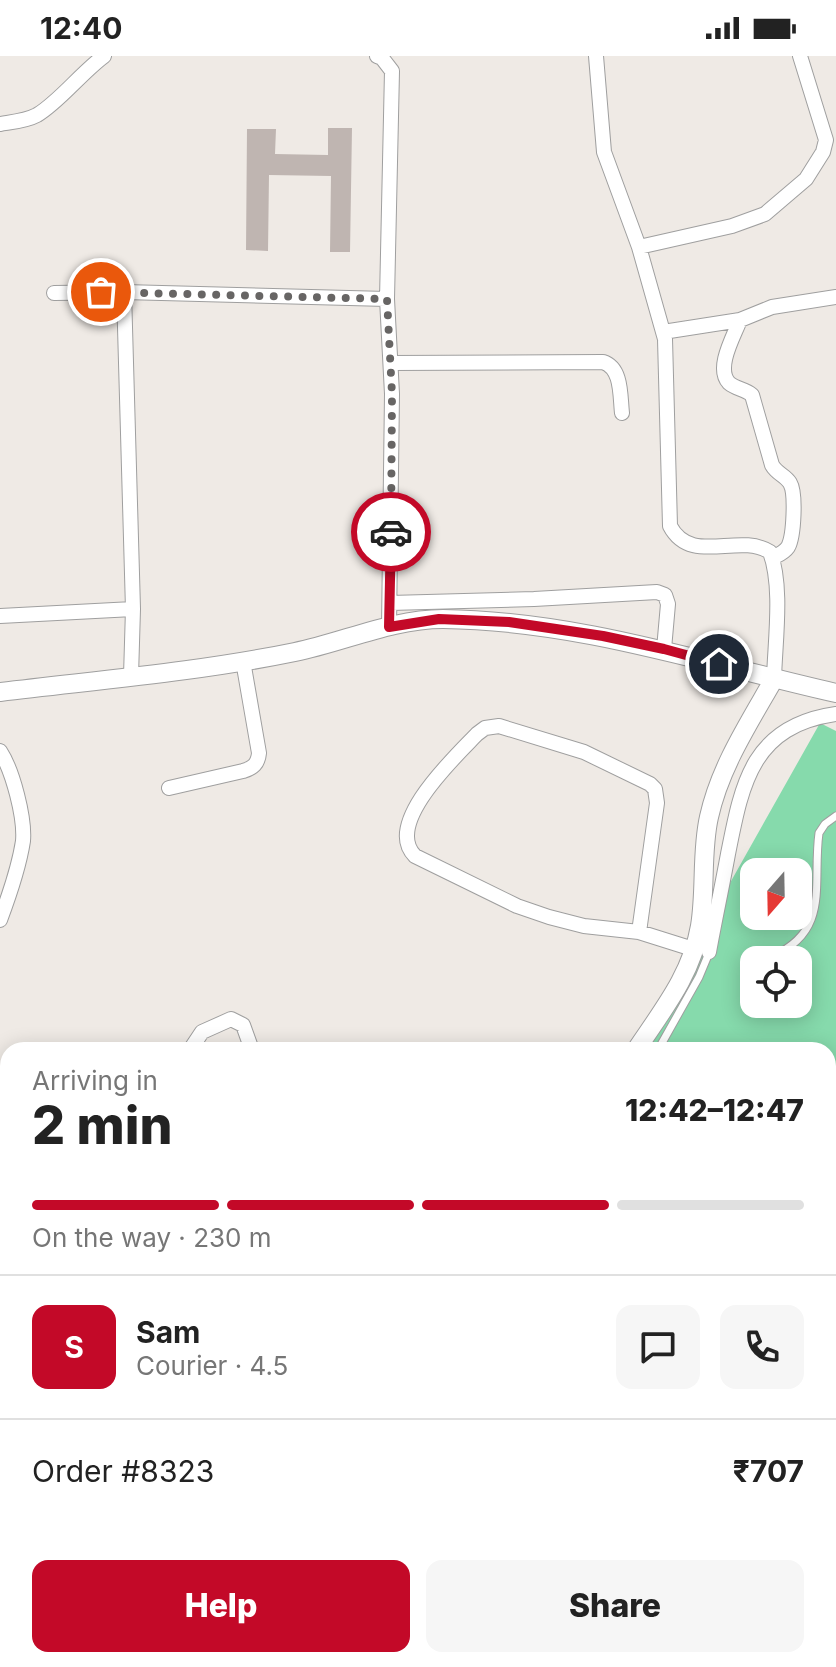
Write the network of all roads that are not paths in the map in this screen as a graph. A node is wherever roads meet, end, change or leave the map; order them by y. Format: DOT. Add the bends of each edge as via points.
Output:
graph roads {
  1 [pos="104,56"];
  2 [pos="377,56"];
  3 [pos="596,56"];
  4 [pos="800,56"];
  5 [pos="0,124"];
  6 [pos="830,151"];
  7 [pos="639,247"];
  8 [pos="124,292"];
  9 [pos="54,293"];
  10 [pos="836,297"];
  11 [pos="387,299"];
  12 [pos="740,320"];
  13 [pos="663,332"];
  14 [pos="391,363"];
  15 [pos="622,413"];
  16 [pos="772,558"];
  17 [pos="390,603"];
  18 [pos="133,609"];
  19 [pos="0,616"];
  20 [pos="389,627"];
  21 [pos="664,649"];
  22 [pos="243,661"];
  23 [pos="131,676"];
  24 [pos="774,679"];
  25 [pos="0,692"];
  26 [pos="836,693"];
  27 [pos="836,714"];
  28 [pos="0,751"];
  29 [pos="169,788"];
  30 [pos="836,816"];
  31 [pos="3,901"];
  32 [pos="0,920"];
  33 [pos="639,932"];
  34 [pos="790,946"];
  35 [pos="701,951"];
  36 [pos="195,1042"];
  37 [pos="249,1042"];
  38 [pos="641,1042"];
  39 [pos="662,1042"];
  1 -- 5 [label="street" via="37,114"];
  2 -- 11 [label="street" via="392,71"];
  3 -- 7 [label="street" via="604,152"];
  4 -- 6 [label="street"];
  6 -- 7 [label="street" via="765,214"];
  7 -- 13 [label="street"];
  8 -- 9 [label="street"];
  8 -- 11 [label="street"];
  8 -- 18 [label="street"];
  10 -- 12 [label="street" via="772,307"];
  11 -- 14 [label="street"];
  12 -- 13 [label="street"];
  12 -- 16 [label="street" via="725,360 726,380 752,395 772,465 792,485 794,495 789,545"];
  13 -- 16 [label="street" via="670,526 677,539 688,544 754,545"];
  14 -- 15 [label="street" via="603,362 616,370"];
  14 -- 17 [label="street"];
  16 -- 24 [label="street"];
  17 -- 20 [label="street"];
  17 -- 21 [label="street" via="657,592 668,604"];
  18 -- 19 [label="street"];
  18 -- 23 [label="street"];
  20 -- 21 [label="street" via="439,619 509,622"];
  20 -- 22 [label="street"];
  21 -- 24 [label="street"];
  22 -- 23 [label="street"];
  22 -- 29 [label="street" via="258,761 253,768"];
  23 -- 25 [label="street"];
  24 -- 26 [label="street"];
  24 -- 35 [label="street" via="733,753 708,819"];
  27 -- 35 [label="street" via="791,729 752,766 739,794"];
  28 -- 31 [label="street" via="19,802 23,840"];
  30 -- 34 [label="lane" via="819,833 817,901 811,922"];
  31 -- 32 [label="street"];
  33 -- 33 [label="street" via="657,803 655,789 645,781 584,752 499,726 477,734 430,784 406,834 408,850 415,856 549,917"];
  33 -- 35 [label="street"];
  35 -- 38 [label="street"];
  35 -- 39 [label="lane" via="699,977"];
  36 -- 37 [label="street" via="202,1032 231,1019 243,1025"];
}
